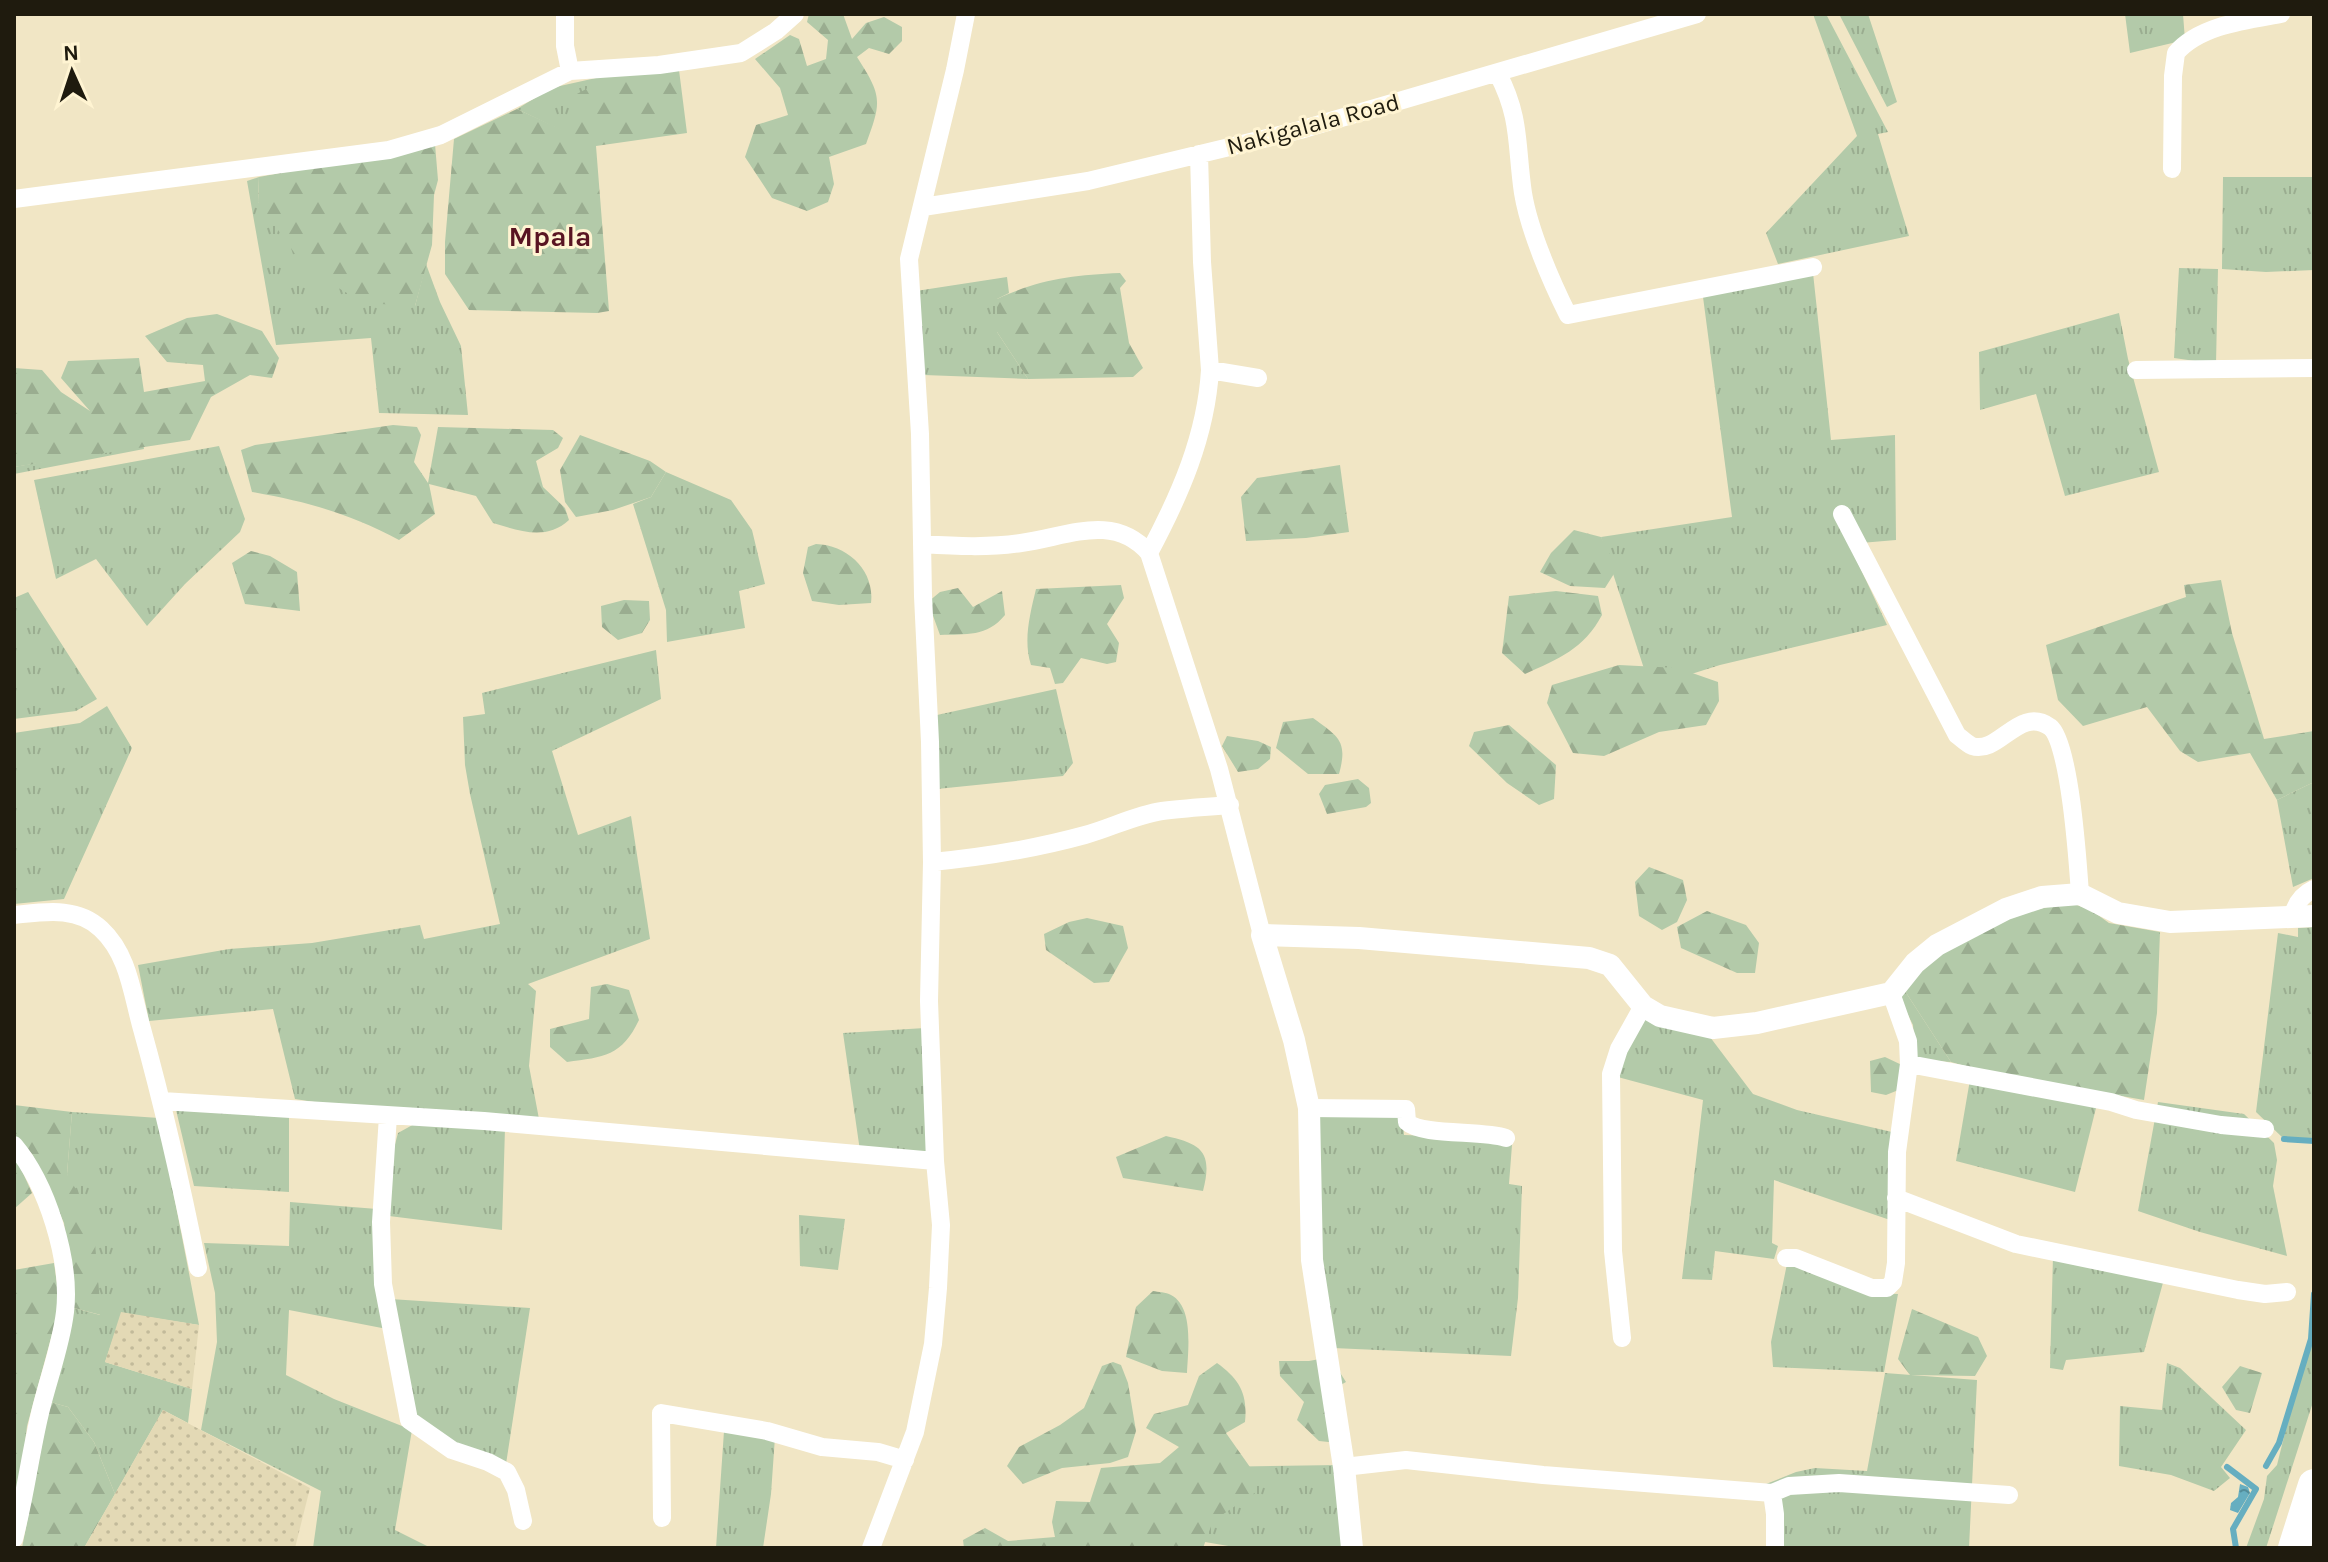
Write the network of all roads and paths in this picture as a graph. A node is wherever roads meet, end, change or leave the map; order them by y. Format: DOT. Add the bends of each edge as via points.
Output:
graph roads {
  1 [pos="565,14"];
  2 [pos="795,14"];
  3 [pos="966,14"];
  4 [pos="1697,14"];
  5 [pos="2281,14"];
  6 [pos="570,71"];
  7 [pos="1498,74"];
  8 [pos="1199,154"];
  9 [pos="2172,169"];
  10 [pos="14,199"];
  11 [pos="923,207"];
  12 [pos="1813,267"];
  13 [pos="2314,368"];
  14 [pos="1210,370"];
  15 [pos="2136,370"];
  16 [pos="1258,378"];
  17 [pos="1842,514"];
  18 [pos="922,544"];
  19 [pos="1149,553"];
  20 [pos="1230,805"];
  21 [pos="932,862"];
  22 [pos="2314,889"];
  23 [pos="2080,894"];
  24 [pos="14,915"];
  25 [pos="2303,917"];
  26 [pos="1262,935"];
  27 [pos="1891,993"];
  28 [pos="1643,1006"];
  29 [pos="1909,1064"];
  30 [pos="162,1101"];
  31 [pos="1309,1108"];
  32 [pos="388,1116"];
  33 [pos="2265,1129"];
  34 [pos="1506,1138"];
  35 [pos="14,1145"];
  36 [pos="935,1161"];
  37 [pos="1896,1198"];
  38 [pos="1786,1258"];
  39 [pos="198,1268"];
  40 [pos="2287,1292"];
  41 [pos="1622,1338"];
  42 [pos="905,1460"];
  43 [pos="1344,1467"];
  44 [pos="2314,1485"];
  45 [pos="1772,1493"];
  46 [pos="2009,1495"];
  47 [pos="662,1518"];
  48 [pos="523,1521"];
  49 [pos="14,1539"];
  50 [pos="871,1548"];
  51 [pos="1352,1548"];
  52 [pos="1775,1548"];
  53 [pos="2294,1548"];
  1 -- 6 [label="street"];
  2 -- 6 [label="street" via="741,53"];
  3 -- 11 [label="street"];
  4 -- 7 [label="street, Nakigalala Road"];
  5 -- 9 [label="street" via="2203,34 2176,53"];
  6 -- 10 [label="street" via="441,135 389,150"];
  7 -- 8 [label="street, Nakigalala Road"];
  7 -- 12 [label="street" via="1515,112 1523,195 1549,277 1568,315"];
  8 -- 11 [label="street, Nakigalala Road" via="1088,181"];
  8 -- 14 [label="street"];
  11 -- 18 [label="street" via="909,259"];
  13 -- 15 [label="street"];
  14 -- 16 [label="street"];
  14 -- 19 [label="street" via="1195,453"];
  17 -- 23 [label="street" via="1957,735 1970,746 1984,747 2019,725 2034,722 2049,727 2059,739"];
  18 -- 19 [label="street" via="1021,543 1103,530 1124,533"];
  18 -- 21 [label="street"];
  19 -- 20 [label="street"];
  20 -- 21 [label="street" via="1160,811 1022,850"];
  20 -- 26 [label="street"];
  21 -- 36 [label="street" via="929,1001"];
  22 -- 25 [label="street" via="2294,906"];
  23 -- 25 [label="street" via="2118,913 2170,922"];
  23 -- 27 [label="street" via="2042,897 1972,925 1915,963"];
  24 -- 30 [label="street" via="78,914 101,928 130,978"];
  26 -- 28 [label="street" via="1589,958 1610,965"];
  26 -- 31 [label="street"];
  27 -- 28 [label="street" via="1713,1028 1660,1016"];
  27 -- 29 [label="street" via="1908,1041"];
  28 -- 41 [label="street" via="1611,1074 1613,1251"];
  29 -- 33 [label="street" via="2136,1110"];
  29 -- 37 [label="street"];
  30 -- 32 [label="street"];
  30 -- 39 [label="street"];
  31 -- 34 [label="street" via="1406,1109 1407,1122 1418,1130"];
  31 -- 43 [label="street" via="1312,1260"];
  32 -- 36 [label="street"];
  32 -- 48 [label="street" via="383,1284 409,1420 452,1450 507,1472"];
  35 -- 49 [label="street" via="54,1221 65,1310"];
  36 -- 42 [label="street" via="941,1225 933,1344"];
  37 -- 38 [label="street" via="1896,1263 1887,1288 1872,1288"];
  37 -- 40 [label="street" via="2016,1244 2238,1290"];
  42 -- 47 [label="street" via="661,1413"];
  42 -- 50 [label="street"];
  43 -- 45 [label="street" via="1406,1460"];
  43 -- 51 [label="street"];
  44 -- 53 [label="highway"];
  45 -- 46 [label="street" via="1789,1486 1839,1483"];
  45 -- 52 [label="street"];
}
